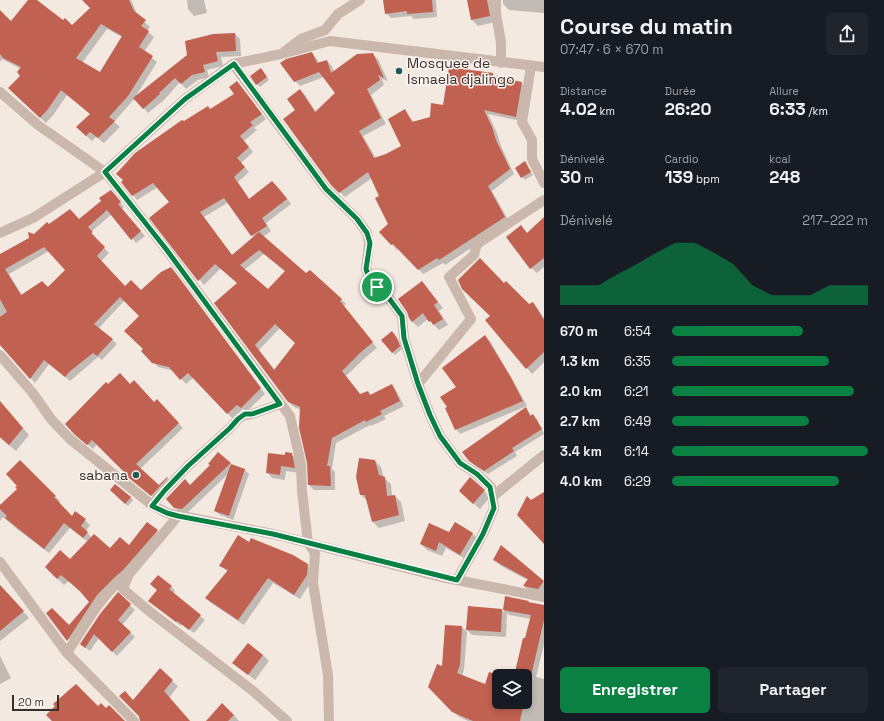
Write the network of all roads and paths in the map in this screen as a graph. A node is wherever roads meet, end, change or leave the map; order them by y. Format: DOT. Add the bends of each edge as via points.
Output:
graph roads {
  1 [pos="360,0"];
  2 [pos="496,0"];
  3 [pos="281,54"];
  4 [pos="501,63"];
  5 [pos="234,64"];
  6 [pos="531,66"];
  7 [pos="544,67"];
  8 [pos="0,92"];
  9 [pos="105,172"];
  10 [pos="544,183"];
  11 [pos="544,200"];
  12 [pos="0,233"];
  13 [pos="0,355"];
  14 [pos="418,384"];
  15 [pos="280,404"];
  16 [pos="544,455"];
  17 [pos="492,497"];
  18 [pos="152,506"];
  19 [pos="178,516"];
  20 [pos="308,543"];
  21 [pos="0,562"];
  22 [pos="129,574"];
  23 [pos="457,580"];
  24 [pos="544,597"];
  25 [pos="67,653"];
  26 [pos="134,721"];
  27 [pos="288,721"];
  28 [pos="329,721"];
  1 -- 3 [label="street" via="338,14 325,30 301,38"];
  2 -- 4 [label="street"];
  3 -- 4 [label="street" via="330,41"];
  3 -- 5 [label="street"];
  4 -- 6 [label="street"];
  5 -- 9 [label="street" via="185,99"];
  5 -- 14 [label="street" via="326,189 352,213 367,233 370,243 366,269 369,277 402,316 404,338"];
  6 -- 7 [label="street"];
  6 -- 10 [label="street" via="522,122 532,140 532,159"];
  8 -- 9 [label="street" via="38,125"];
  9 -- 12 [label="street" via="33,218"];
  9 -- 15 [label="street" via="166,249"];
  11 -- 14 [label="street" via="477,244 474,255 449,277 471,319"];
  13 -- 18 [label="street" via="70,439"];
  14 -- 17 [label="street" via="440,436 460,463 477,474 490,487"];
  15 -- 18 [label="street" via="245,414 238,419 175,479"];
  15 -- 20 [label="street" via="290,416 298,447"];
  16 -- 17 [label="street"];
  17 -- 23 [label="street" via="494,508 483,534"];
  18 -- 19 [label="street"];
  19 -- 20 [label="street"];
  19 -- 22 [label="street"];
  20 -- 23 [label="street"];
  20 -- 28 [label="street" via="315,553 313,583 328,675"];
  21 -- 25 [label="street"];
  22 -- 25 [label="street" via="106,594"];
  22 -- 27 [label="street" via="123,589"];
  23 -- 24 [label="street"];
  25 -- 26 [label="street"];
}
